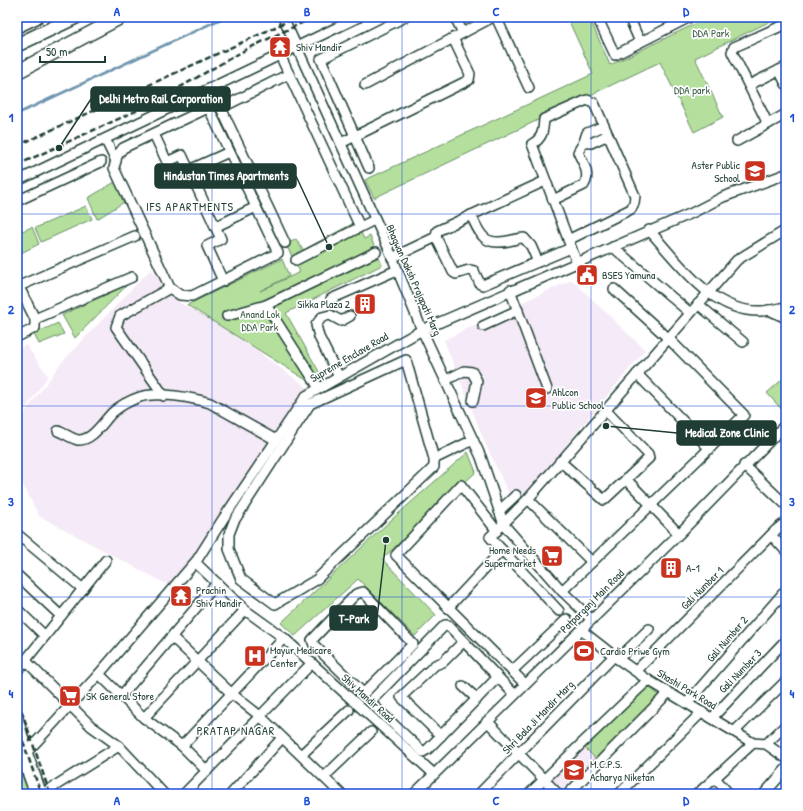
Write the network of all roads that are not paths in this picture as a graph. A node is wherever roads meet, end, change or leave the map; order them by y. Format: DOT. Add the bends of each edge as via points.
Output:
graph roads {
  1 [pos="36,17"];
  2 [pos="76,17"];
  3 [pos="121,17"];
  4 [pos="283,17"];
  5 [pos="359,17"];
  6 [pos="405,17"];
  7 [pos="455,17"];
  8 [pos="494,17"];
  9 [pos="597,17"];
  10 [pos="629,17"];
  11 [pos="690,17"];
  12 [pos="677,20"];
  13 [pos="786,24"];
  14 [pos="17,26"];
  15 [pos="463,33"];
  16 [pos="454,38"];
  17 [pos="640,42"];
  18 [pos="17,45"];
  19 [pos="298,47"];
  20 [pos="280,56"];
  21 [pos="783,69"];
  22 [pos="17,72"];
  23 [pos="289,74"];
  24 [pos="786,84"];
  25 [pos="365,85"];
  26 [pos="749,85"];
  27 [pos="529,88"];
  28 [pos="202,94"];
  29 [pos="208,108"];
  30 [pos="786,114"];
  31 [pos="768,124"];
  32 [pos="604,126"];
  33 [pos="154,134"];
  34 [pos="355,136"];
  35 [pos="608,136"];
  36 [pos="105,139"];
  37 [pos="737,140"];
  38 [pos="584,142"];
  39 [pos="341,143"];
  40 [pos="229,152"];
  41 [pos="116,161"];
  42 [pos="100,162"];
  43 [pos="369,168"];
  44 [pos="190,170"];
  45 [pos="786,174"];
  46 [pos="546,180"];
  47 [pos="17,181"];
  48 [pos="553,200"];
  49 [pos="17,201"];
  50 [pos="256,207"];
  51 [pos="472,215"];
  52 [pos="374,220"];
  53 [pos="215,227"];
  54 [pos="360,227"];
  55 [pos="649,230"];
  56 [pos="786,230"];
  57 [pos="135,236"];
  58 [pos="436,237"];
  59 [pos="285,243"];
  60 [pos="570,244"];
  61 [pos="613,247"];
  62 [pos="376,252"];
  63 [pos="392,258"];
  64 [pos="296,260"];
  65 [pos="538,262"];
  66 [pos="577,262"];
  67 [pos="397,270"];
  68 [pos="132,277"];
  69 [pos="223,281"];
  70 [pos="18,286"];
  71 [pos="170,288"];
  72 [pos="614,289"];
  73 [pos="510,290"];
  74 [pos="708,293"];
  75 [pos="331,299"];
  76 [pos="698,304"];
  77 [pos="266,305"];
  78 [pos="786,307"];
  79 [pos="518,310"];
  80 [pos="769,310"];
  81 [pos="689,312"];
  82 [pos="227,316"];
  83 [pos="350,316"];
  84 [pos="786,318"];
  85 [pos="36,319"];
  86 [pos="483,326"];
  87 [pos="422,330"];
  88 [pos="17,337"];
  89 [pos="668,338"];
  90 [pos="743,342"];
  91 [pos="637,374"];
  92 [pos="339,377"];
  93 [pos="446,380"];
  94 [pos="319,388"];
  95 [pos="547,389"];
  96 [pos="164,396"];
  97 [pos="473,401"];
  98 [pos="605,410"];
  99 [pos="786,424"];
  100 [pos="58,431"];
  101 [pos="276,440"];
  102 [pos="473,440"];
  103 [pos="710,449"];
  104 [pos="434,459"];
  105 [pos="560,461"];
  106 [pos="744,465"];
  107 [pos="626,479"];
  108 [pos="516,495"];
  109 [pos="528,499"];
  110 [pos="651,505"];
  111 [pos="786,505"];
  112 [pos="499,511"];
  113 [pos="786,522"];
  114 [pos="500,528"];
  115 [pos="17,534"];
  116 [pos="679,534"];
  117 [pos="771,535"];
  118 [pos="502,550"];
  119 [pos="786,550"];
  120 [pos="106,560"];
  121 [pos="592,562"];
  122 [pos="196,563"];
  123 [pos="17,576"];
  124 [pos="217,583"];
  125 [pos="83,589"];
  126 [pos="786,590"];
  127 [pos="562,591"];
  128 [pos="448,608"];
  129 [pos="17,609"];
  130 [pos="245,610"];
  131 [pos="559,610"];
  132 [pos="61,616"];
  133 [pos="567,619"];
  134 [pos="591,619"];
  135 [pos="649,629"];
  136 [pos="581,630"];
  137 [pos="45,636"];
  138 [pos="172,637"];
  139 [pos="284,638"];
  140 [pos="786,640"];
  141 [pos="463,642"];
  142 [pos="616,658"];
  143 [pos="25,660"];
  144 [pos="197,661"];
  145 [pos="312,663"];
  146 [pos="336,667"];
  147 [pos="17,671"];
  148 [pos="512,671"];
  149 [pos="636,671"];
  150 [pos="99,674"];
  151 [pos="327,677"];
  152 [pos="497,678"];
  153 [pos="648,680"];
  154 [pos="786,681"];
  155 [pos="525,684"];
  156 [pos="464,686"];
  157 [pos="668,693"];
  158 [pos="232,694"];
  159 [pos="514,694"];
  160 [pos="122,695"];
  161 [pos="477,699"];
  162 [pos="687,704"];
  163 [pos="70,705"];
  164 [pos="349,710"];
  165 [pos="702,712"];
  166 [pos="17,714"];
  167 [pos="260,716"];
  168 [pos="144,718"];
  169 [pos="712,718"];
  170 [pos="488,721"];
  171 [pos="786,725"];
  172 [pos="371,732"];
  173 [pos="735,732"];
  174 [pos="441,736"];
  175 [pos="282,738"];
  176 [pos="753,743"];
  177 [pos="766,744"];
  178 [pos="17,745"];
  179 [pos="119,746"];
  180 [pos="182,746"];
  181 [pos="27,752"];
  182 [pos="301,755"];
  183 [pos="519,755"];
  184 [pos="786,758"];
  185 [pos="786,769"];
  186 [pos="207,770"];
  187 [pos="434,774"];
  188 [pos="324,777"];
  189 [pos="714,778"];
  190 [pos="544,780"];
  191 [pos="35,794"];
  192 [pos="42,794"];
  193 [pos="164,794"];
  194 [pos="184,794"];
  195 [pos="231,794"];
  196 [pos="341,794"];
  197 [pos="414,794"];
  198 [pos="478,794"];
  199 [pos="529,794"];
  200 [pos="558,794"];
  201 [pos="568,794"];
  202 [pos="619,794"];
  203 [pos="698,794"];
  204 [pos="729,794"];
  205 [pos="764,794"];
  1 -- 14 [label="highway"];
  2 -- 18 [label="highway"];
  3 -- 22 [label="highway"];
  4 -- 19 [label="street, Bhagwan Daksh Prajapati Marg"];
  5 -- 19 [label="street"];
  6 -- 34 [label="street" via="322,59"];
  7 -- 15 [label="street"];
  8 -- 15 [label="street"];
  8 -- 27 [label="street"];
  9 -- 17 [label="street" via="615,55"];
  10 -- 17 [label="street"];
  11 -- 12 [label="street"];
  12 -- 17 [label="street"];
  13 -- 26 [label="street" via="734,47 732,52"];
  15 -- 16 [label="street"];
  16 -- 25 [label="street"];
  16 -- 34 [label="street" via="470,74 469,80"];
  19 -- 20 [label="street"];
  19 -- 39 [label="street, Bhagwan Daksh Prajapati Marg"];
  20 -- 23 [label="street"];
  20 -- 28 [label="street"];
  21 -- 24 [label="street"];
  21 -- 26 [label="street"];
  23 -- 54 [label="street"];
  23 -- 59 [label="street" via="221,108"];
  26 -- 31 [label="street"];
  28 -- 29 [label="street"];
  28 -- 36 [label="street"];
  29 -- 33 [label="street"];
  29 -- 40 [label="street"];
  30 -- 31 [label="street"];
  31 -- 37 [label="street"];
  32 -- 35 [label="street"];
  32 -- 38 [label="street" via="587,133"];
  32 -- 46 [label="street" via="594,103 587,100 544,119 542,135 532,144"];
  33 -- 41 [label="street" via="123,148"];
  33 -- 44 [label="street" via="167,162 182,154"];
  34 -- 39 [label="street"];
  34 -- 43 [label="street"];
  35 -- 38 [label="street" via="591,143"];
  35 -- 60 [label="street" via="635,196 634,203 631,209"];
  36 -- 41 [label="street"];
  36 -- 47 [label="street"];
  38 -- 48 [label="street" via="578,152 587,172 586,182"];
  39 -- 52 [label="street, Bhagwan Daksh Prajapati Marg"];
  40 -- 44 [label="street"];
  40 -- 50 [label="street"];
  41 -- 71 [label="street" via="114,168"];
  42 -- 49 [label="street"];
  44 -- 53 [label="street"];
  45 -- 55 [label="street, Supreme Enclave Road" via="723,197"];
  46 -- 48 [label="street"];
  46 -- 51 [label="street"];
  48 -- 60 [label="street"];
  50 -- 53 [label="street"];
  50 -- 69 [label="street" via="278,254"];
  51 -- 58 [label="street" via="437,231"];
  51 -- 65 [label="street" via="484,239 499,243 524,238 532,246"];
  52 -- 54 [label="street"];
  52 -- 63 [label="street, Bhagwan Daksh Prajapati Marg"];
  53 -- 69 [label="street" via="221,239 207,246"];
  54 -- 64 [label="street"];
  55 -- 61 [label="street, Supreme Enclave Road"];
  55 -- 74 [label="street"];
  56 -- 74 [label="street" via="737,260"];
  57 -- 70 [label="street"];
  58 -- 63 [label="street"];
  58 -- 65 [label="street" via="453,272 456,274 474,271 483,285"];
  60 -- 65 [label="street"];
  60 -- 66 [label="street"];
  61 -- 66 [label="street, Supreme Enclave Road"];
  61 -- 81 [label="street"];
  62 -- 77 [label="street"];
  63 -- 67 [label="street, Bhagwan Daksh Prajapati Marg"];
  66 -- 73 [label="street, Supreme Enclave Road"];
  67 -- 75 [label="street"];
  67 -- 87 [label="street, Bhagwan Daksh Prajapati Marg"];
  68 -- 85 [label="street"];
  69 -- 71 [label="street" via="192,296 180,294"];
  70 -- 85 [label="street"];
  71 -- 96 [label="street" via="120,316 116,327"];
  72 -- 89 [label="street"];
  73 -- 79 [label="street"];
  73 -- 87 [label="street, Supreme Enclave Road"];
  74 -- 76 [label="street"];
  74 -- 80 [label="street" via="738,307"];
  76 -- 81 [label="street"];
  76 -- 90 [label="street"];
  77 -- 82 [label="street"];
  77 -- 94 [label="street"];
  78 -- 80 [label="street"];
  79 -- 86 [label="street"];
  79 -- 95 [label="street"];
  80 -- 84 [label="street"];
  81 -- 89 [label="street"];
  83 -- 92 [label="street" via="341,321 330,315 322,317 316,324 319,337"];
  85 -- 88 [label="street" via="35,328"];
  87 -- 92 [label="street, Supreme Enclave Road"];
  87 -- 93 [label="street, Bhagwan Daksh Prajapati Marg"];
  89 -- 91 [label="street"];
  89 -- 103 [label="street" via="744,415"];
  91 -- 98 [label="street"];
  91 -- 103 [label="street"];
  92 -- 94 [label="street, Supreme Enclave Road"];
  93 -- 97 [label="street" via="464,371 472,372 476,381"];
  93 -- 102 [label="street, Bhagwan Daksh Prajapati Marg"];
  94 -- 101 [label="street, Supreme Enclave Road" via="306,396"];
  96 -- 100 [label="street" via="141,397 125,404 92,434 82,439 77,440"];
  96 -- 101 [label="street" via="210,403"];
  98 -- 105 [label="street"];
  98 -- 107 [label="street" via="649,456"];
  99 -- 106 [label="street, Patparganj Main Road"];
  101 -- 122 [label="street, Supreme Enclave Road"];
  102 -- 104 [label="street"];
  102 -- 112 [label="street, Bhagwan Daksh Prajapati Marg"];
  103 -- 110 [label="street"];
  104 -- 104 [label="street" via="434,467 316,580 275,604 241,579 229,549 229,534 234,521 310,404 406,360"];
  105 -- 107 [label="street" via="602,500"];
  105 -- 109 [label="street"];
  106 -- 111 [label="street"];
  106 -- 116 [label="street, Patparganj Main Road"];
  107 -- 110 [label="street"];
  108 -- 112 [label="street"];
  109 -- 114 [label="street"];
  109 -- 121 [label="street"];
  110 -- 116 [label="street"];
  110 -- 121 [label="street"];
  112 -- 114 [label="street, Bhagwan Daksh Prajapati Marg"];
  113 -- 117 [label="street, Gali Number 1"];
  114 -- 118 [label="street" via="490,537"];
  114 -- 127 [label="street"];
  114 -- 128 [label="street" via="461,485 396,555"];
  115 -- 125 [label="street"];
  116 -- 134 [label="street, Patparganj Main Road"];
  117 -- 119 [label="street"];
  117 -- 149 [label="street, Gali Number 1"];
  118 -- 128 [label="street"];
  118 -- 131 [label="street"];
  120 -- 125 [label="street"];
  121 -- 127 [label="street"];
  122 -- 124 [label="street, Shiv Mandir Road"];
  122 -- 150 [label="street, Supreme Enclave Road"];
  123 -- 132 [label="street"];
  124 -- 130 [label="street, Shiv Mandir Road"];
  124 -- 138 [label="street"];
  125 -- 132 [label="street"];
  126 -- 162 [label="street, Gali Number 2"];
  127 -- 134 [label="street"];
  128 -- 148 [label="street"];
  129 -- 137 [label="street"];
  130 -- 139 [label="street, Shiv Mandir Road"];
  130 -- 144 [label="street"];
  132 -- 137 [label="street"];
  133 -- 148 [label="street"];
  134 -- 136 [label="street, Patparganj Main Road"];
  135 -- 142 [label="street, Shri Bala Ji Mandir Marg"];
  136 -- 142 [label="street, Shashi Park Road"];
  136 -- 155 [label="street, Patparganj Main Road"];
  137 -- 143 [label="street"];
  138 -- 144 [label="street"];
  138 -- 160 [label="street"];
  139 -- 145 [label="street, Shiv Mandir Road"];
  139 -- 158 [label="street"];
  140 -- 169 [label="street, Gali Number 3"];
  141 -- 152 [label="street"];
  141 -- 174 [label="street" via="443,662 435,664 401,697"];
  141 -- 174 [label="street" via="448,625 445,625 371,701 423,752"];
  142 -- 149 [label="street, Shashi Park Road"];
  142 -- 183 [label="street, Shri Bala Ji Mandir Marg"];
  143 -- 147 [label="street"];
  143 -- 163 [label="street"];
  144 -- 158 [label="street"];
  144 -- 168 [label="street"];
  145 -- 151 [label="street, Shiv Mandir Road"];
  145 -- 167 [label="street"];
  146 -- 146 [label="street" via="365,692 413,644 363,592 356,594 312,640"];
  146 -- 151 [label="street"];
  148 -- 155 [label="street"];
  149 -- 153 [label="street, Shashi Park Road"];
  150 -- 160 [label="street"];
  150 -- 163 [label="street, Supreme Enclave Road"];
  151 -- 187 [label="street, Shiv Mandir Road"];
  152 -- 159 [label="street"];
  152 -- 161 [label="street"];
  153 -- 157 [label="street, Shashi Park Road"];
  153 -- 190 [label="street"];
  154 -- 173 [label="street"];
  155 -- 159 [label="street, Patparganj Main Road"];
  156 -- 161 [label="street"];
  157 -- 162 [label="street, Shashi Park Road"];
  157 -- 201 [label="street"];
  158 -- 167 [label="street"];
  158 -- 180 [label="street"];
  159 -- 170 [label="street, Patparganj Main Road"];
  160 -- 168 [label="street"];
  161 -- 174 [label="street"];
  162 -- 165 [label="street, Shashi Park Road"];
  163 -- 179 [label="street" via="91,726"];
  163 -- 181 [label="street, Supreme Enclave Road"];
  164 -- 182 [label="street"];
  165 -- 169 [label="street, Shashi Park Road"];
  165 -- 202 [label="street"];
  166 -- 181 [label="street"];
  167 -- 175 [label="street"];
  167 -- 186 [label="street"];
  168 -- 180 [label="street"];
  169 -- 173 [label="street, Shashi Park Road"];
  170 -- 183 [label="street"];
  170 -- 187 [label="street, Patparganj Main Road"];
  171 -- 177 [label="street"];
  172 -- 188 [label="street"];
  173 -- 176 [label="street, Shashi Park Road"];
  175 -- 182 [label="street"];
  175 -- 195 [label="street"];
  176 -- 177 [label="street, Shashi Park Road"];
  176 -- 189 [label="street"];
  177 -- 184 [label="street"];
  178 -- 191 [label="street"];
  179 -- 192 [label="street"];
  179 -- 193 [label="street"];
  180 -- 186 [label="street"];
  181 -- 192 [label="street"];
  182 -- 188 [label="street"];
  183 -- 190 [label="street"];
  183 -- 198 [label="street, Shri Bala Ji Mandir Marg"];
  185 -- 205 [label="street"];
  186 -- 194 [label="street"];
  187 -- 197 [label="street, Patparganj Main Road"];
  188 -- 196 [label="street"];
  189 -- 203 [label="street"];
  189 -- 204 [label="street"];
  190 -- 199 [label="street"];
  190 -- 200 [label="street"];
}
